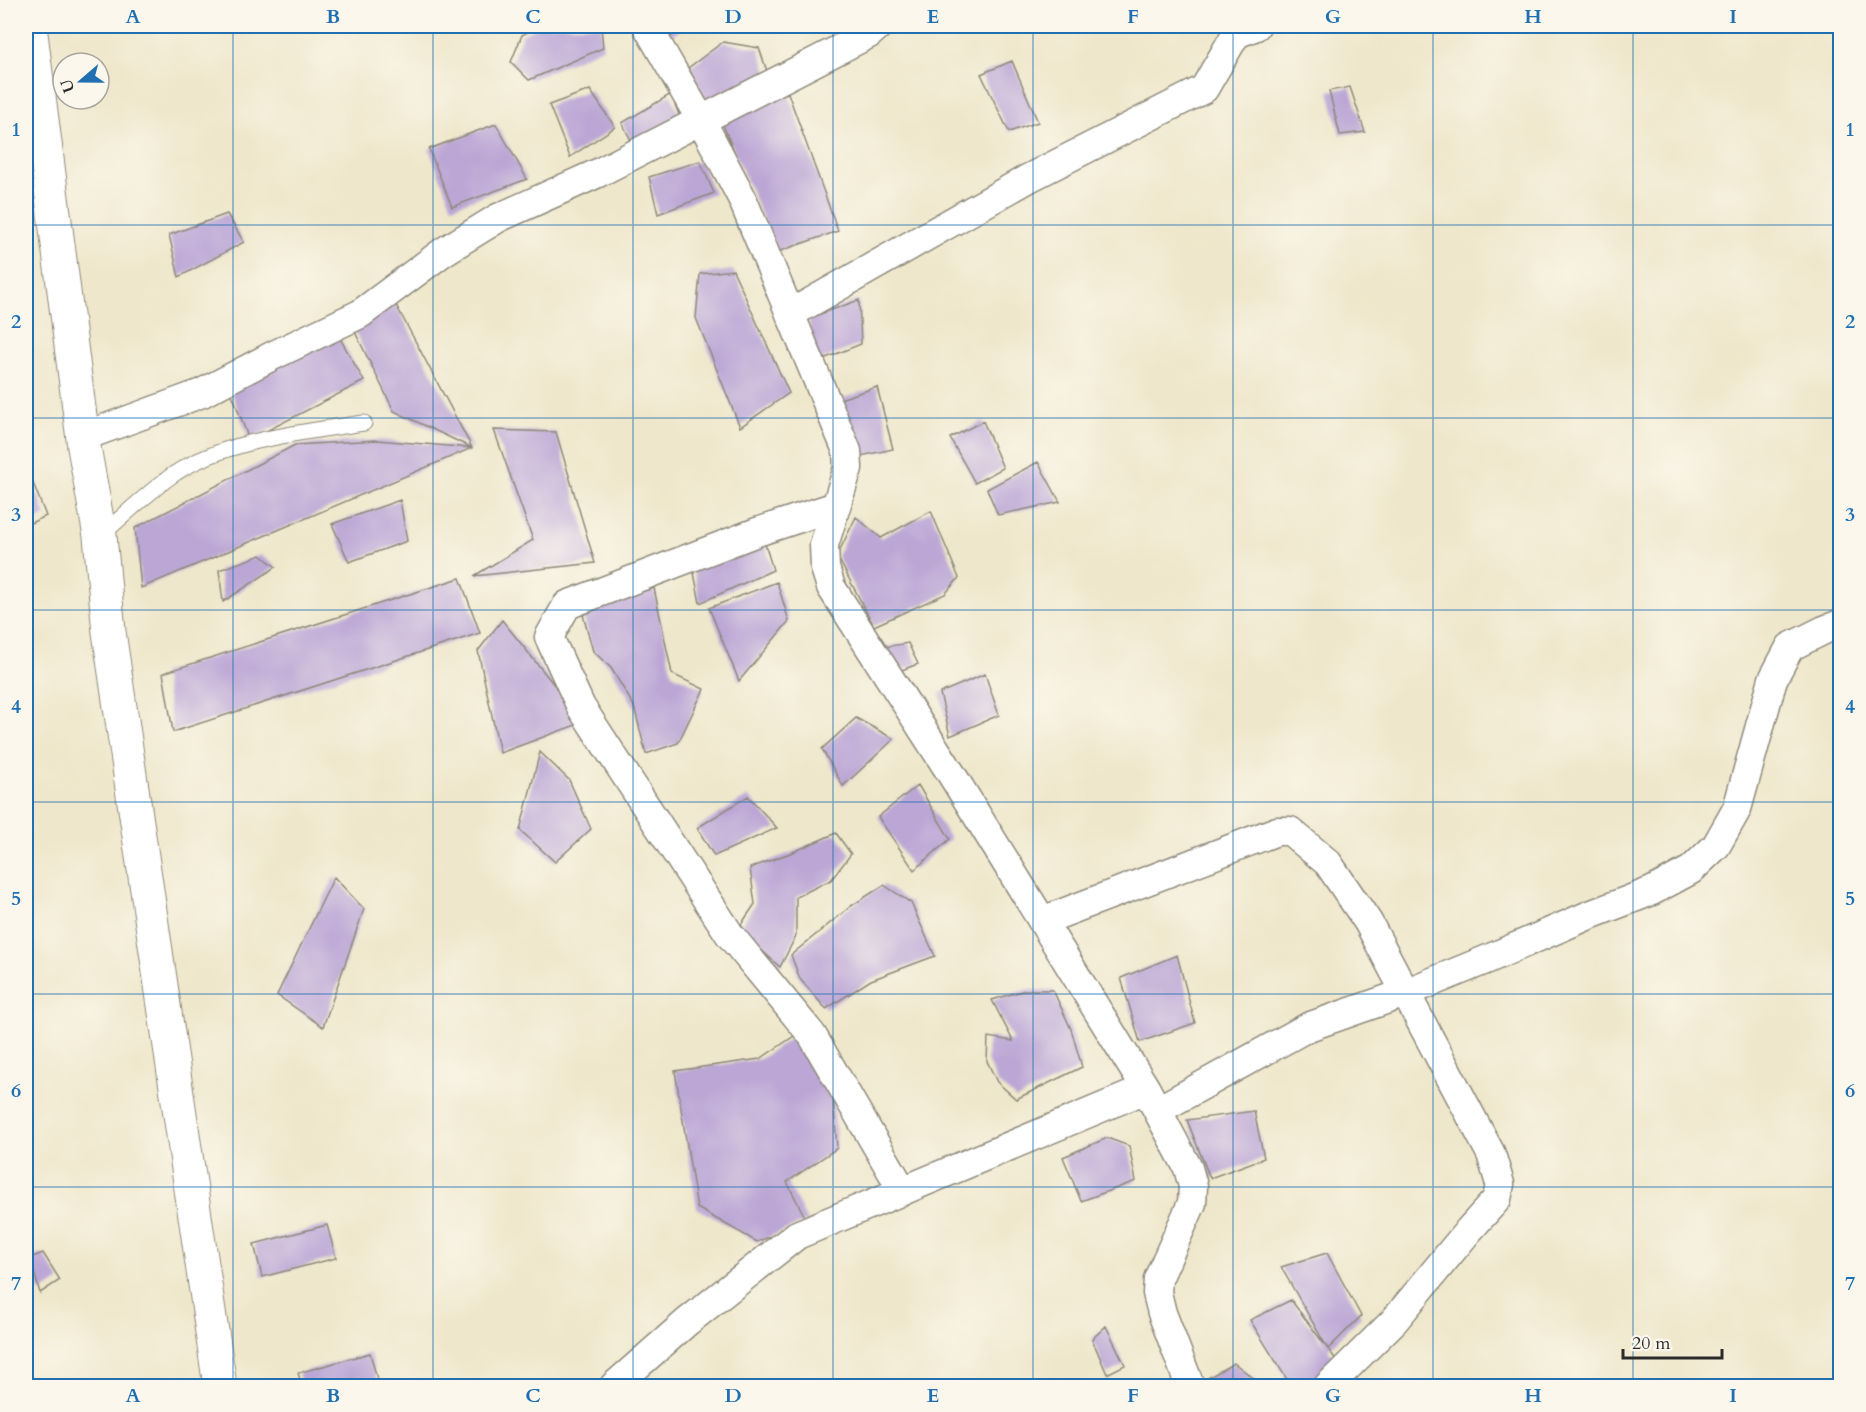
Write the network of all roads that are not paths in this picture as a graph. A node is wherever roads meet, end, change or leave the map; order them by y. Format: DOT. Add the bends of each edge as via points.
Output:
graph roads {
  1 [pos="30,26"];
  2 [pos="647,26"];
  3 [pos="878,26"];
  4 [pos="1242,28"];
  5 [pos="701,120"];
  6 [pos="790,314"];
  7 [pos="364,423"];
  8 [pos="82,437"];
  9 [pos="836,506"];
  10 [pos="100,536"];
  11 [pos="1840,624"];
  12 [pos="1042,921"];
  13 [pos="1405,993"];
  14 [pos="1152,1100"];
  15 [pos="903,1191"];
  16 [pos="220,1386"];
  17 [pos="614,1386"];
  18 [pos="1190,1386"];
  19 [pos="1328,1386"];
  1 -- 8 [label="main road"];
  2 -- 5 [label="street"];
  3 -- 5 [label="street"];
  4 -- 6 [label="street" via="1204,88 1029,178"];
  5 -- 6 [label="street" via="742,198"];
  5 -- 8 [label="street" via="498,218 443,252 360,314 202,393"];
  6 -- 9 [label="street" via="847,451 848,468"];
  7 -- 10 [label="lane" via="270,437 193,463 174,474"];
  8 -- 10 [label="main road"];
  9 -- 12 [label="street" via="824,545 831,587"];
  9 -- 15 [label="street" via="567,605 549,637 581,707 730,935 812,1035"];
  10 -- 16 [label="main road" via="111,644"];
  11 -- 13 [label="street" via="1790,647 1773,679 1737,809 1716,846 1691,870 1652,891"];
  12 -- 13 [label="street" via="1278,831 1290,831 1328,863 1368,922"];
  12 -- 14 [label="street"];
  13 -- 14 [label="street" via="1308,1027"];
  13 -- 19 [label="street" via="1491,1154 1500,1184 1497,1199 1432,1278"];
  14 -- 15 [label="street"];
  14 -- 18 [label="street" via="1188,1168 1193,1186 1192,1203 1158,1279 1157,1293"];
  15 -- 17 [label="street" via="797,1235"];
}
